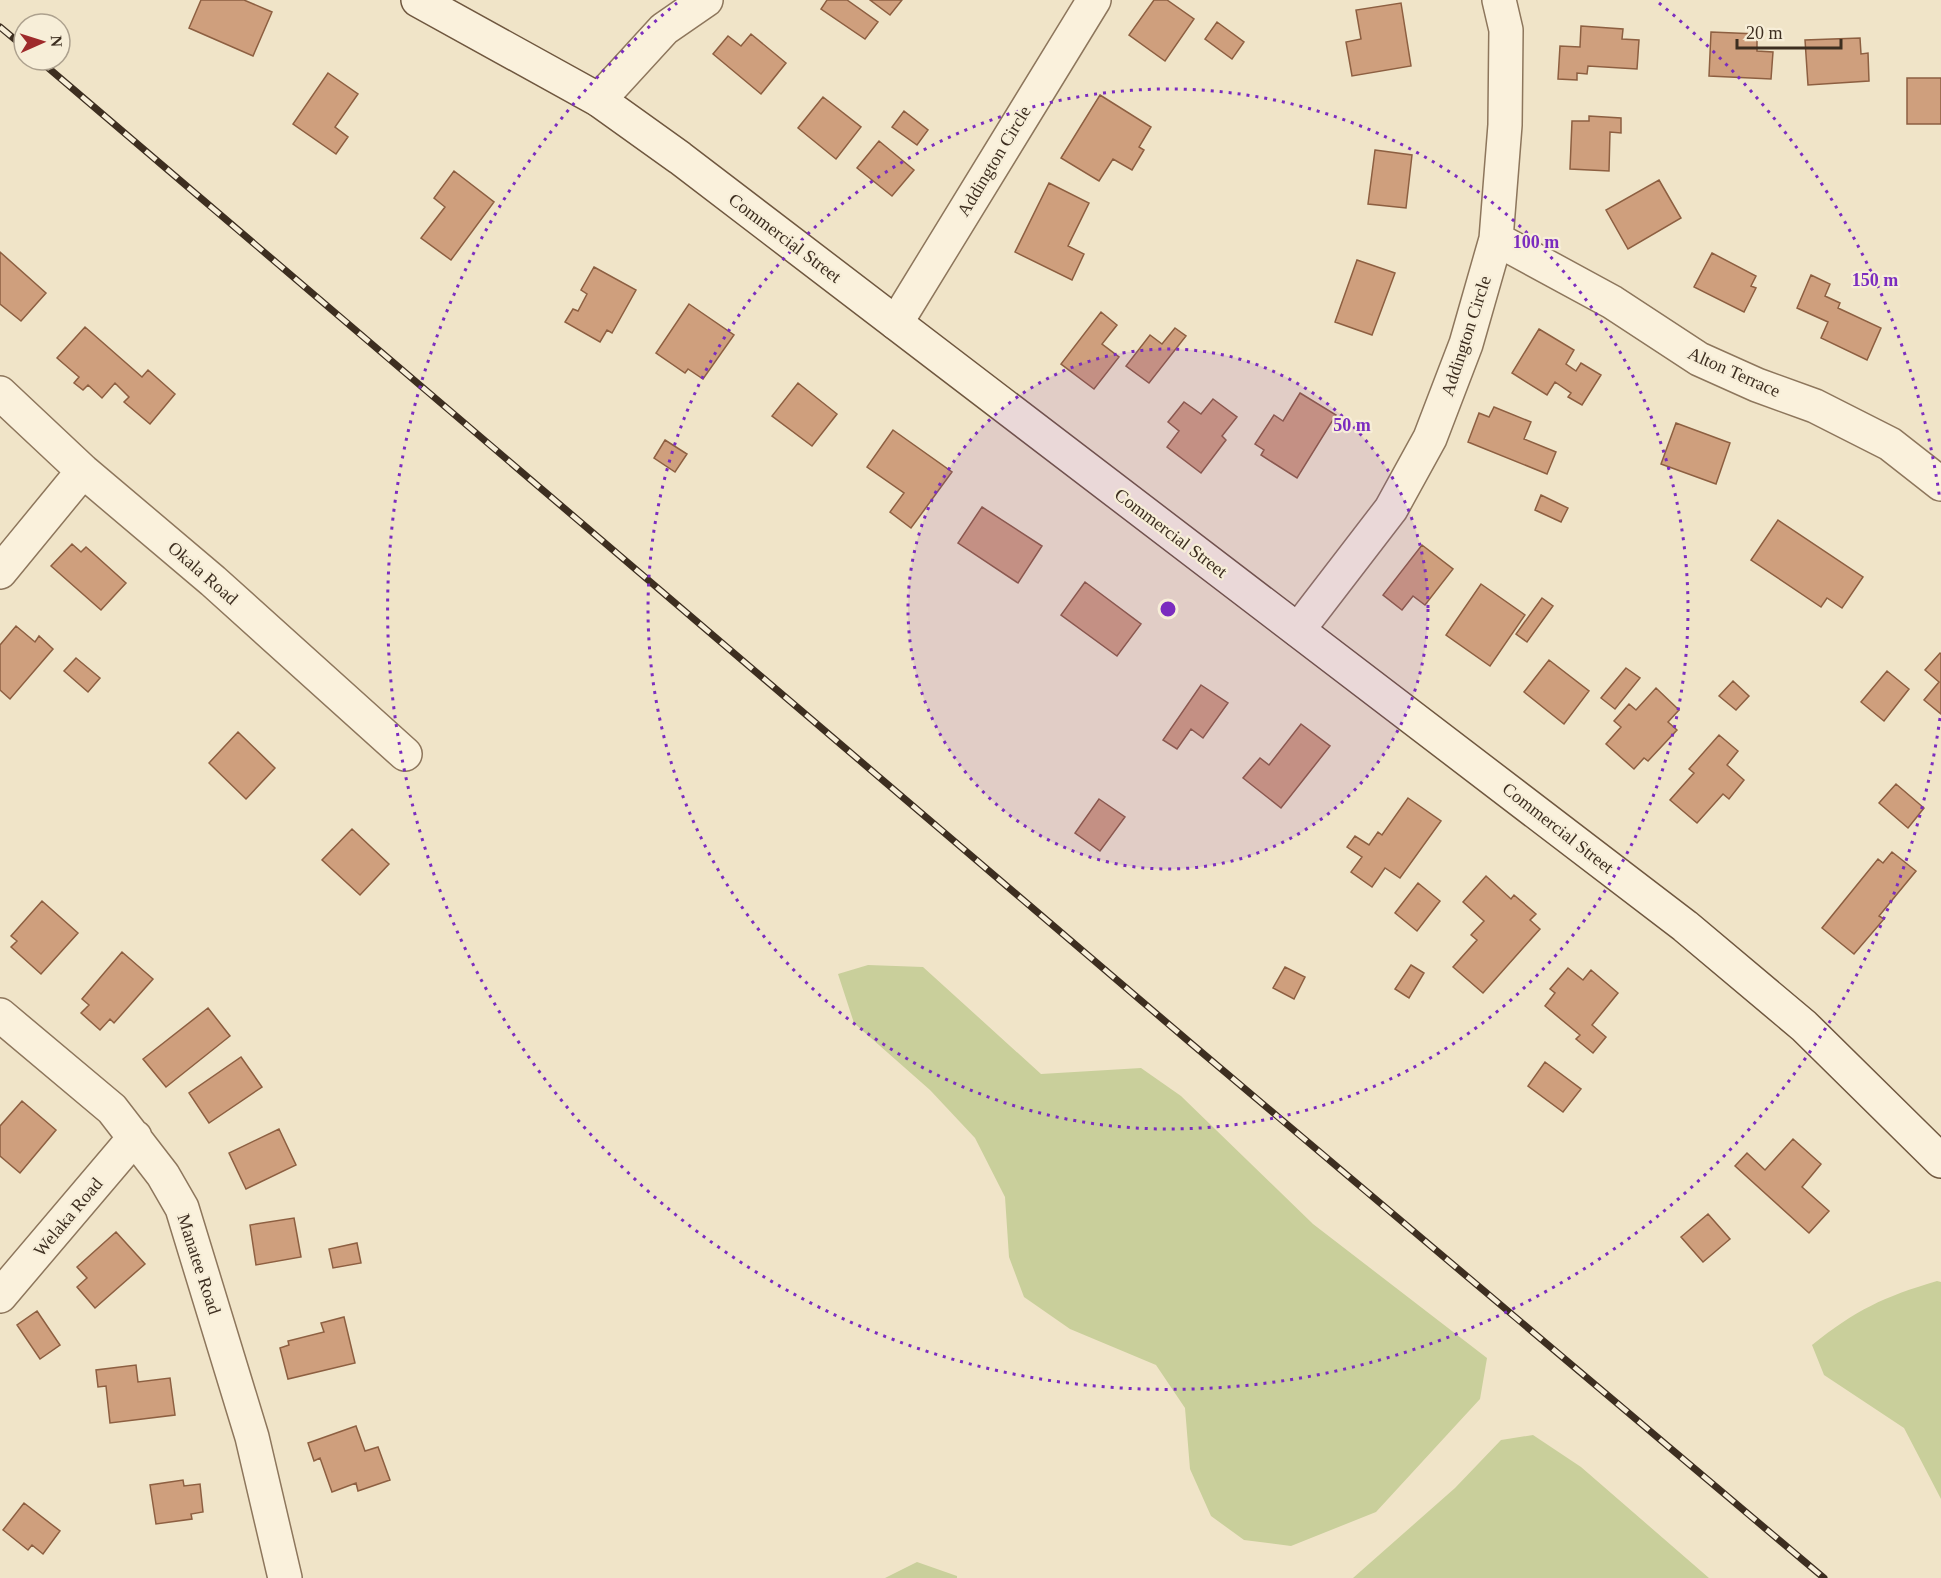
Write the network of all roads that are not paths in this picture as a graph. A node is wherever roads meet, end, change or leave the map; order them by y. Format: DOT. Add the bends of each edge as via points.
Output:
graph roads {
  1 [pos="417,0"];
  2 [pos="706,0"];
  3 [pos="1094,0"];
  4 [pos="1499,0"];
  5 [pos="599,100"];
  6 [pos="1496,239"];
  7 [pos="896,323"];
  8 [pos="0,393"];
  9 [pos="83,471"];
  10 [pos="1941,484"];
  11 [pos="0,572"];
  12 [pos="1298,630"];
  13 [pos="405,754"];
  14 [pos="0,1015"];
  15 [pos="135,1137"];
  16 [pos="1941,1161"];
  17 [pos="0,1296"];
  18 [pos="285,1578"];
  1 -- 5 [label="street, Commercial Street"];
  2 -- 5 [label="street" via="664,29"];
  3 -- 7 [label="street, Addington Circle"];
  4 -- 6 [label="street, Addington Circle" via="1506,30 1505,125"];
  5 -- 7 [label="street, Commercial Street"];
  6 -- 10 [label="street, Alton Terrace" via="1612,302 1699,359 1815,406 1890,444"];
  6 -- 12 [label="street, Addington Circle" via="1466,344 1430,438 1391,509"];
  7 -- 12 [label="street, Commercial Street"];
  8 -- 9 [label="street, Okala Road"];
  9 -- 11 [label="street"];
  9 -- 13 [label="street, Okala Road" via="213,581"];
  12 -- 16 [label="street, Commercial Street" via="1685,926 1804,1026"];
  14 -- 15 [label="street, Manatee Road" via="112,1109"];
  15 -- 17 [label="street, Welaka Road"];
  15 -- 18 [label="street, Manatee Road" via="182,1208 252,1437"];
}
